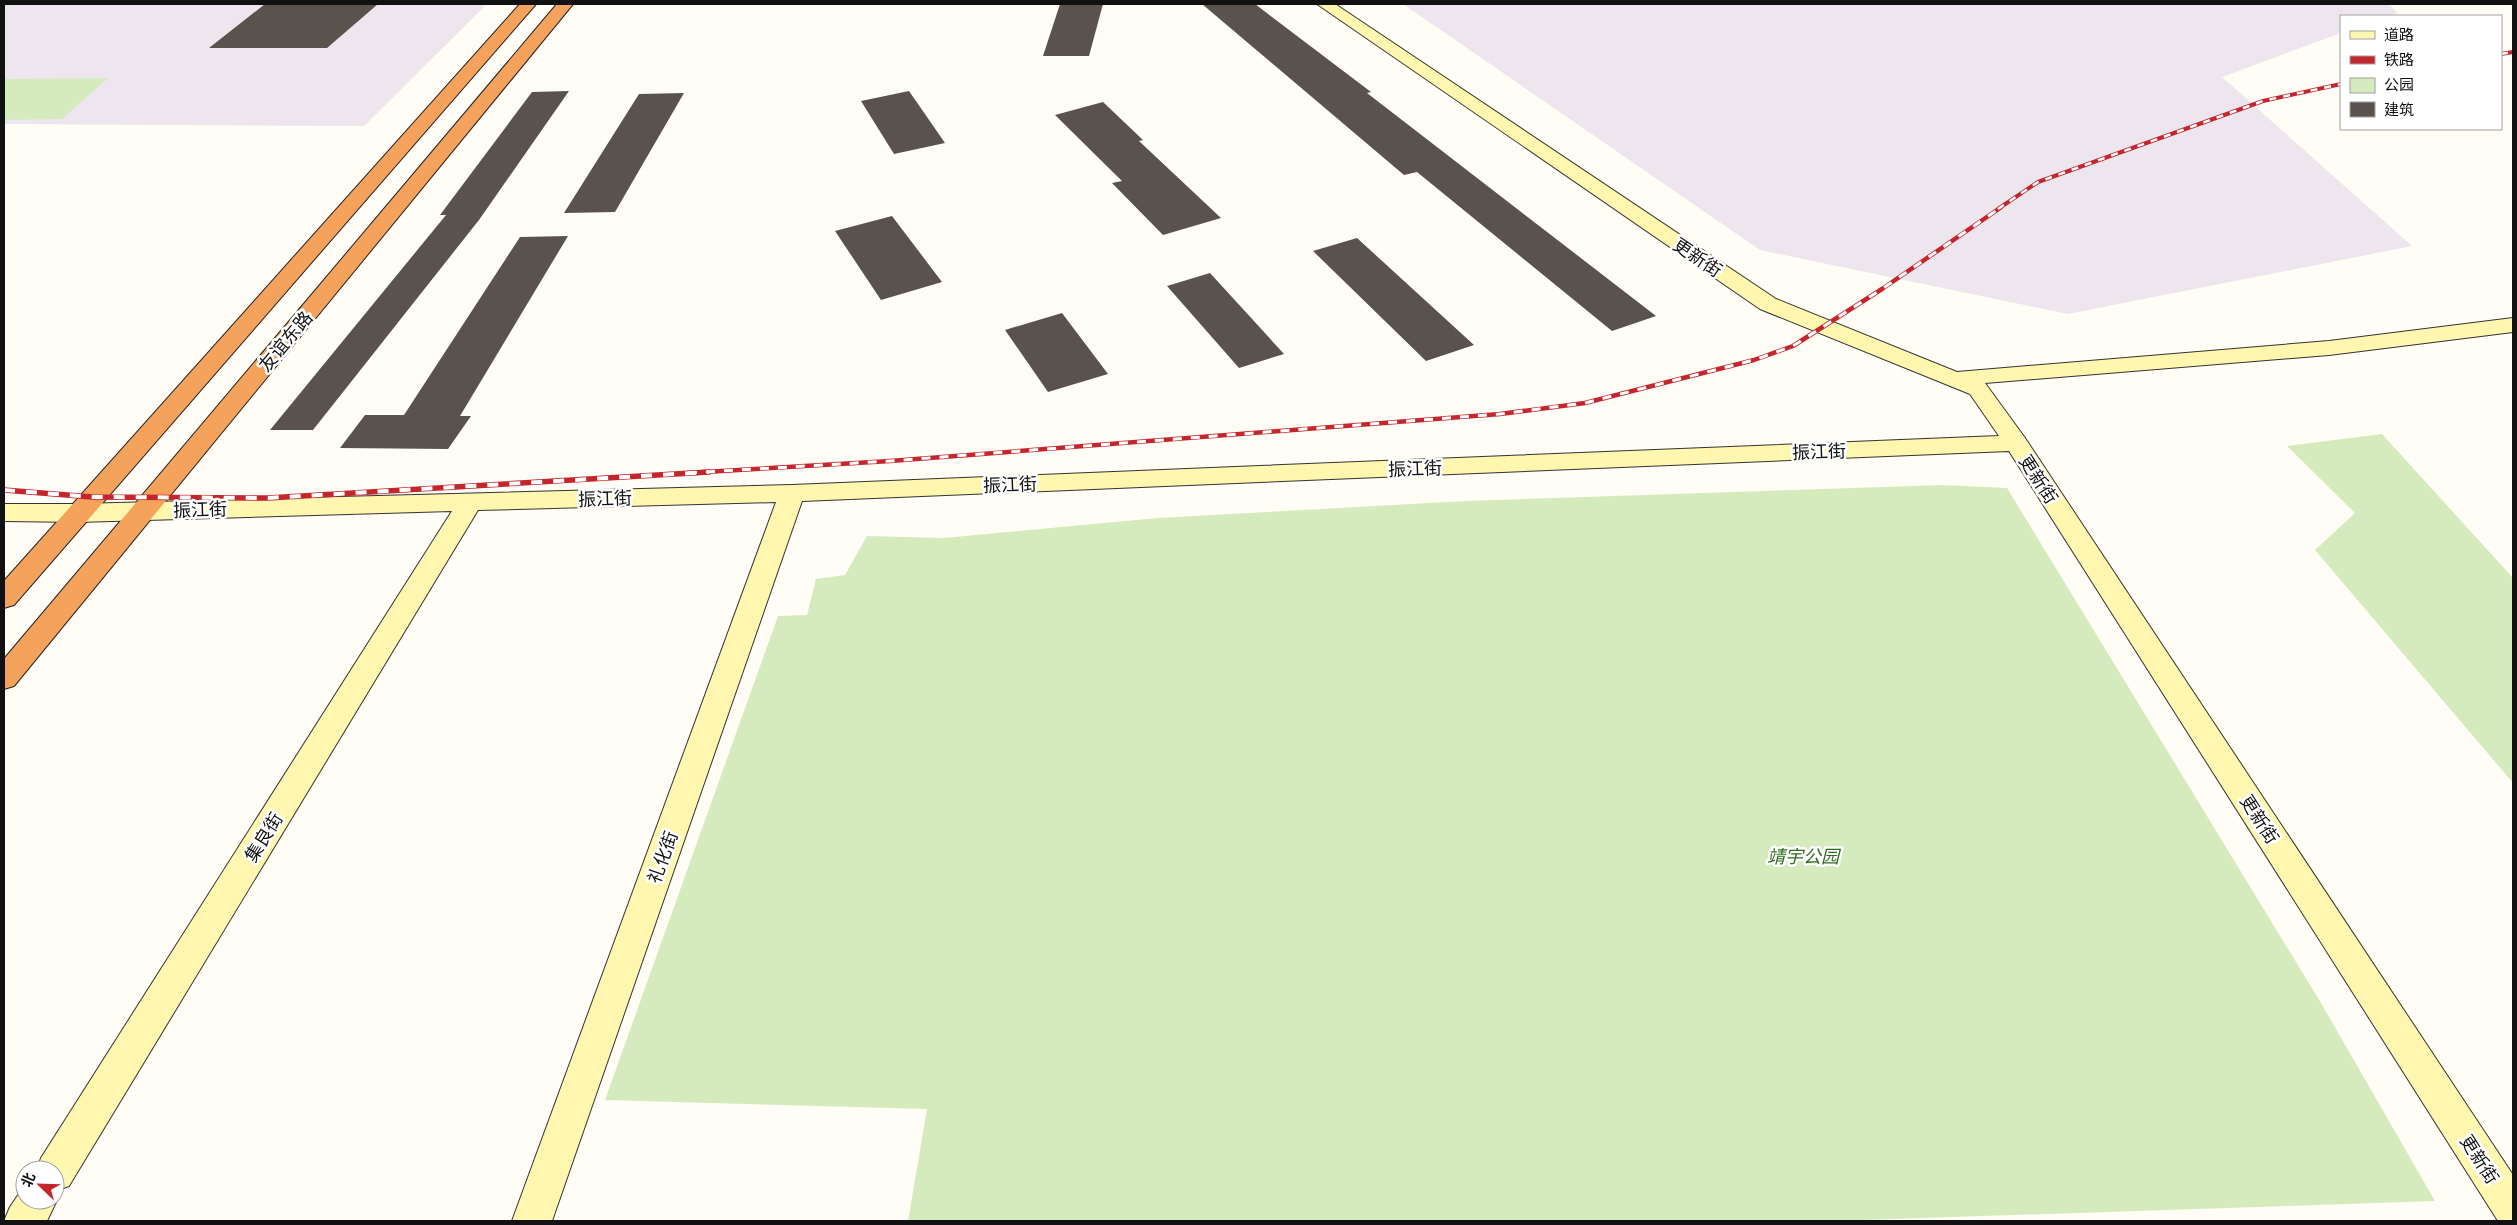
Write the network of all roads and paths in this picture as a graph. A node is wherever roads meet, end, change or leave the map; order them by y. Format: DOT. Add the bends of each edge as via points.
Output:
graph roads {
  1 [pos="528,4"];
  2 [pos="565,4"];
  3 [pos="1326,4"];
  4 [pos="2513,325"];
  5 [pos="2513,339"];
  6 [pos="1953,379"];
  7 [pos="1978,389"];
  8 [pos="2016,443"];
  9 [pos="792,493"];
  10 [pos="470,502"];
  11 [pos="143,511"];
  12 [pos="4,512"];
  13 [pos="79,513"];
  14 [pos="4,598"];
  15 [pos="4,678"];
  16 [pos="62,1160"];
  17 [pos="2513,1209"];
  18 [pos="31,1210"];
  19 [pos="24,1221"];
  20 [pos="532,1221"];
  1 -- 13 [label="highway"];
  2 -- 11 [label="highway, 友谊东路"];
  3 -- 6 [label="street, 更新街" via="1768,304"];
  4 -- 6 [label="street" via="2329,348"];
  5 -- 7 [label="street"];
  6 -- 7 [label="street, 更新街"];
  7 -- 8 [label="street, 更新街"];
  8 -- 9 [label="street, 振江街"];
  8 -- 17 [label="street, 更新街"];
  9 -- 10 [label="street, 振江街"];
  9 -- 20 [label="street, 礼化街"];
  10 -- 11 [label="street, 振江街"];
  10 -- 16 [label="street, 集良街"];
  11 -- 13 [label="street, 振江街"];
  11 -- 15 [label="highway, 友谊东路"];
  12 -- 13 [label="street, 振江街"];
  13 -- 14 [label="highway"];
  18 -- 19 [label="street"];
}
